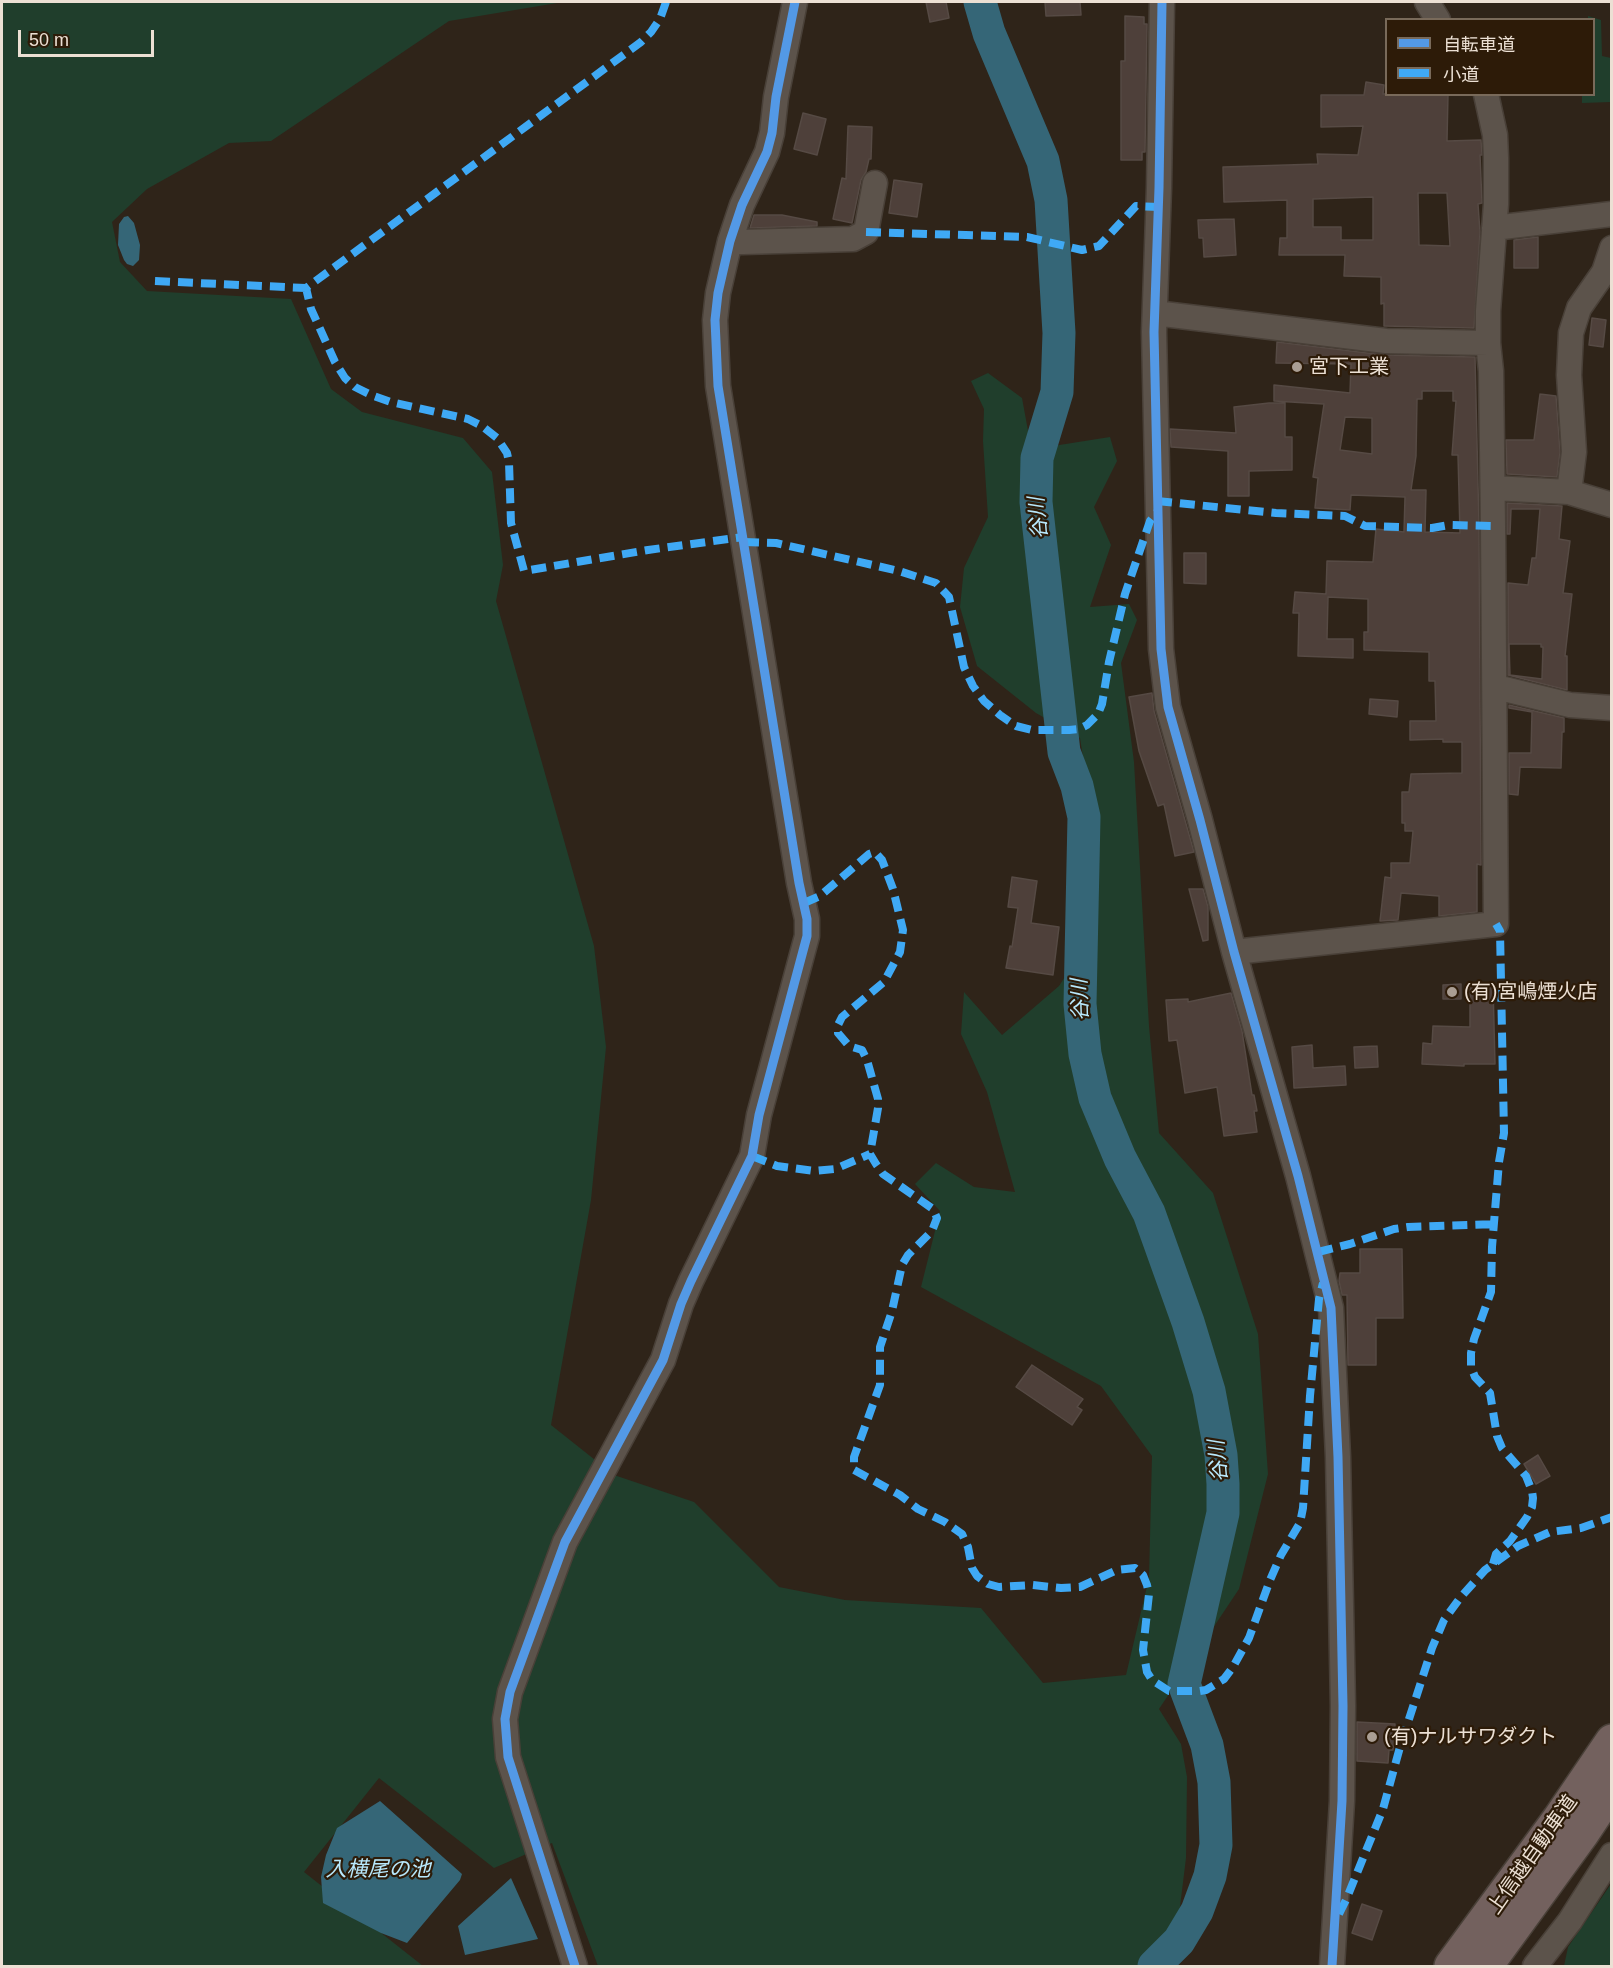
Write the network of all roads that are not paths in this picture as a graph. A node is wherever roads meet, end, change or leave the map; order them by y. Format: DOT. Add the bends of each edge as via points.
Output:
graph roads {
  1 [pos="795,2"];
  2 [pos="1162,2"];
  3 [pos="1427,2"];
  4 [pos="1437,18"];
  5 [pos="1486,96"];
  6 [pos="875,183"];
  7 [pos="1611,214"];
  8 [pos="1494,228"];
  9 [pos="730,241"];
  10 [pos="1611,248"];
  11 [pos="1155,313"];
  12 [pos="1488,343"];
  13 [pos="1493,488"];
  14 [pos="1569,492"];
  15 [pos="1611,505"];
  16 [pos="1496,687"];
  17 [pos="1611,708"];
  18 [pos="1234,952"];
  19 [pos="1611,1742"];
  20 [pos="1611,1789"];
  21 [pos="1611,1855"];
  22 [pos="573,1962"];
  23 [pos="1332,1966"];
  24 [pos="1451,1966"];
  25 [pos="1486,1966"];
  26 [pos="1535,1966"];
  1 -- 9 [label="street" via="772,134"];
  2 -- 11 [label="street"];
  3 -- 4 [label="street"];
  5 -- 8 [label="street" via="1495,135"];
  6 -- 9 [label="street" via="866,232 853,239"];
  7 -- 8 [label="street"];
  8 -- 12 [label="street"];
  9 -- 22 [label="street" via="714,320 718,386 807,936 759,1114 752,1156 691,1281 663,1360 565,1542 510,1692 505,1719 508,1757"];
  10 -- 14 [label="street" via="1604,272 1579,308 1571,333 1569,375 1574,452"];
  11 -- 12 [label="street" via="1386,341"];
  11 -- 18 [label="street" via="1161,638 1168,707"];
  12 -- 13 [label="street"];
  13 -- 14 [label="street"];
  13 -- 16 [label="street"];
  14 -- 15 [label="street"];
  16 -- 17 [label="street" via="1570,705"];
  16 -- 18 [label="street" via="1496,924"];
  18 -- 23 [label="street" via="1331,1308 1344,1706"];
  19 -- 24 [label="highway, 上信越自動車道" via="1553,1829"];
  20 -- 25 [label="highway, 上信越自動車道"];
  21 -- 26 [label="street" via="1570,1921"];
}
